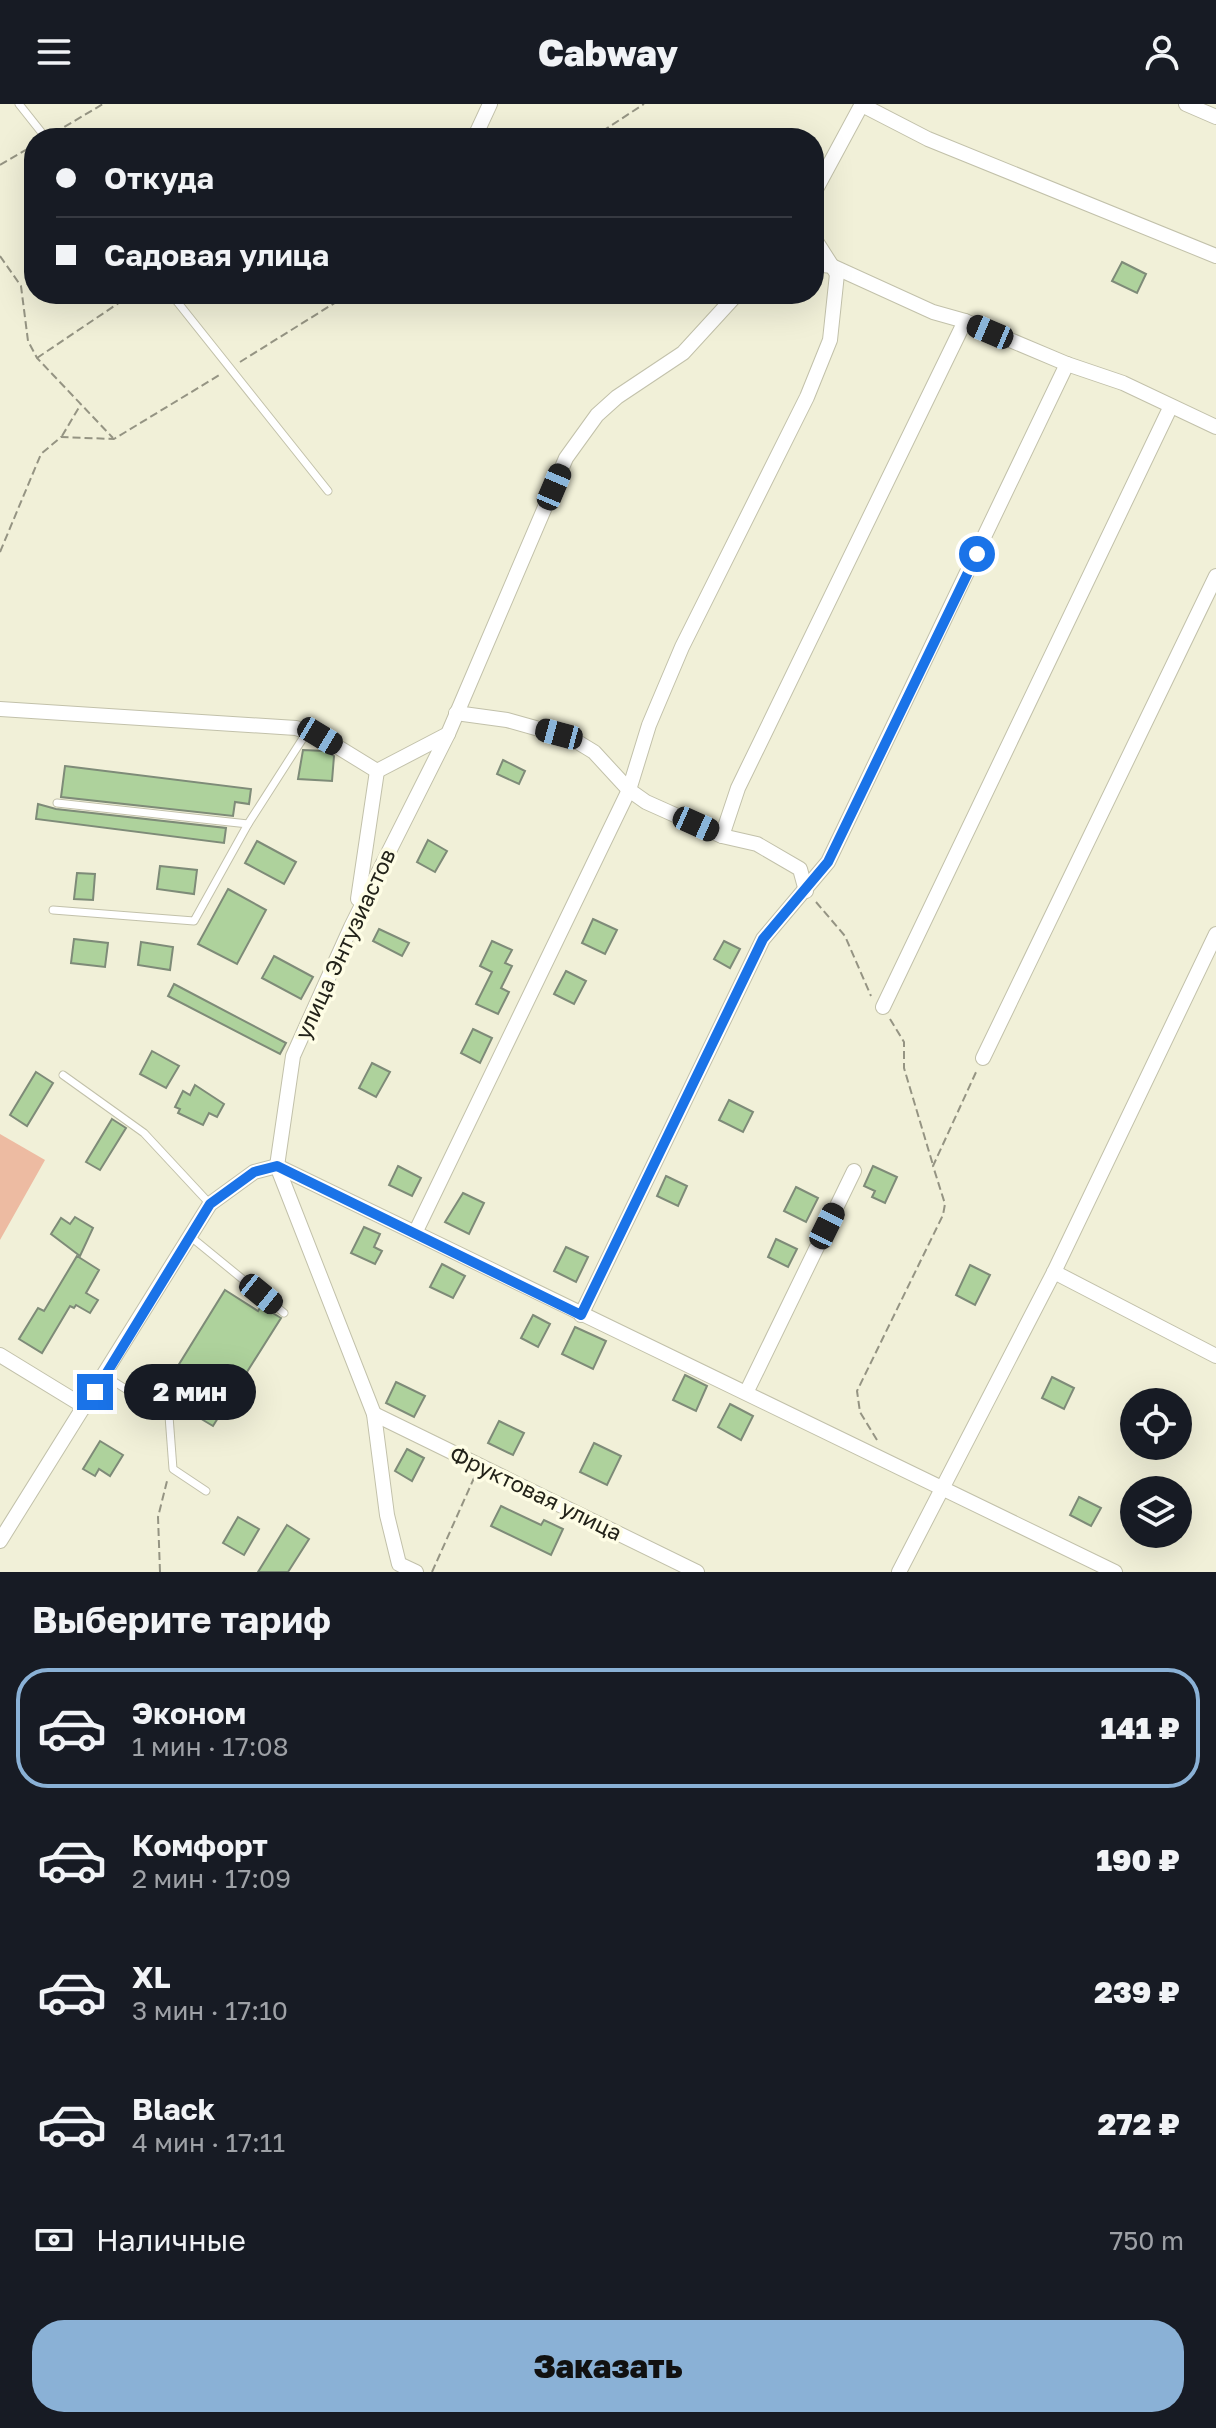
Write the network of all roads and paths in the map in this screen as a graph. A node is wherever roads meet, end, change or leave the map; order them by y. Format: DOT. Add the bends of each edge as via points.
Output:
graph roads {
  1 [pos="19,104"];
  2 [pos="103,104"];
  3 [pos="490,104"];
  4 [pos="644,104"];
  5 [pos="1186,104"];
  6 [pos="862,105"];
  7 [pos="1216,117"];
  8 [pos="38,128"];
  9 [pos="63,128"];
  10 [pos="479,128"];
  11 [pos="607,128"];
  12 [pos="24,151"];
  13 [pos="0,165"];
  14 [pos="824,175"];
  15 [pos="824,254"];
  16 [pos="0,256"];
  17 [pos="1216,256"];
  18 [pos="824,265"];
  19 [pos="832,266"];
  20 [pos="117,304"];
  21 [pos="179,304"];
  22 [pos="333,304"];
  23 [pos="730,304"];
  24 [pos="965,321"];
  25 [pos="37,358"];
  26 [pos="1067,364"];
  27 [pos="230,368"];
  28 [pos="81,404"];
  29 [pos="1170,408"];
  30 [pos="1216,427"];
  31 [pos="61,437"];
  32 [pos="114,439"];
  33 [pos="328,491"];
  34 [pos="0,552"];
  35 [pos="1216,576"];
  36 [pos="0,709"];
  37 [pos="456,713"];
  38 [pos="308,731"];
  39 [pos="448,734"];
  40 [pos="377,771"];
  41 [pos="629,790"];
  42 [pos="57,803"];
  43 [pos="248,824"];
  44 [pos="722,836"];
  45 [pos="806,891"];
  46 [pos="53,910"];
  47 [pos="351,927"];
  48 [pos="1216,934"];
  49 [pos="883,1007"];
  50 [pos="983,1058"];
  51 [pos="63,1075"];
  52 [pos="277,1166"];
  53 [pos="933,1166"];
  54 [pos="854,1171"];
  55 [pos="210,1204"];
  56 [pos="416,1231"];
  57 [pos="191,1237"];
  58 [pos="1054,1272"];
  59 [pos="284,1313"];
  60 [pos="581,1315"];
  61 [pos="0,1355"];
  62 [pos="1216,1356"];
  63 [pos="105,1376"];
  64 [pos="747,1391"];
  65 [pos="85,1407"];
  66 [pos="374,1414"];
  67 [pos="890,1461"];
  68 [pos="480,1466"];
  69 [pos="173,1469"];
  70 [pos="943,1488"];
  71 [pos="206,1491"];
  72 [pos="0,1541"];
  73 [pos="160,1572"];
  74 [pos="416,1572"];
  75 [pos="432,1572"];
  76 [pos="697,1572"];
  77 [pos="899,1572"];
  78 [pos="1115,1572"];
  1 -- 8 [label="lane"];
  2 -- 9 [label="path"];
  3 -- 10 [label="street"];
  4 -- 11 [label="path"];
  5 -- 7 [label="street"];
  6 -- 14 [label="street"];
  6 -- 17 [label="street" via="928,139"];
  12 -- 13 [label="path"];
  15 -- 19 [label="street"];
  16 -- 25 [label="path" via="21,286 28,341"];
  18 -- 19 [label="street"];
  19 -- 24 [label="street"];
  19 -- 41 [label="street" via="837,274 830,340 807,397 682,647"];
  20 -- 25 [label="path"];
  21 -- 27 [label="lane"];
  22 -- 27 [label="path"];
  23 -- 37 [label="street, улица Энтузиастов" via="683,353 617,397 582,434 566,458"];
  24 -- 26 [label="street"];
  24 -- 44 [label="street" via="738,788"];
  25 -- 28 [label="path"];
  26 -- 29 [label="street" via="1123,383"];
  26 -- 45 [label="street" via="828,862"];
  27 -- 32 [label="path"];
  27 -- 33 [label="lane"];
  28 -- 31 [label="path"];
  28 -- 32 [label="path"];
  29 -- 30 [label="street"];
  29 -- 49 [label="street"];
  31 -- 32 [label="path"];
  31 -- 34 [label="path" via="41,454"];
  35 -- 50 [label="street"];
  36 -- 38 [label="street"];
  37 -- 39 [label="street, улица Энтузиастов"];
  37 -- 41 [label="street" via="571,738 594,752"];
  38 -- 40 [label="street"];
  38 -- 43 [label="lane"];
  39 -- 40 [label="street"];
  39 -- 47 [label="street, улица Энтузиастов"];
  40 -- 47 [label="street"];
  41 -- 44 [label="street"];
  41 -- 56 [label="street"];
  42 -- 43 [label="lane"];
  43 -- 46 [label="lane" via="194,921"];
  44 -- 45 [label="street" via="757,844 800,869"];
  45 -- 49 [label="path" via="845,936 870,994"];
  45 -- 60 [label="street" via="763,939"];
  47 -- 52 [label="street, улица Энтузиастов" via="293,1056"];
  48 -- 58 [label="street"];
  49 -- 53 [label="path" via="904,1042 904,1068"];
  50 -- 53 [label="path"];
  51 -- 55 [label="lane" via="144,1133"];
  52 -- 55 [label="street" via="254,1172"];
  52 -- 56 [label="street"];
  52 -- 66 [label="street"];
  53 -- 67 [label="path" via="945,1204 943,1215 857,1391 860,1412"];
  54 -- 64 [label="street"];
  55 -- 57 [label="street"];
  56 -- 60 [label="street"];
  57 -- 59 [label="lane"];
  57 -- 63 [label="street"];
  58 -- 62 [label="street"];
  58 -- 70 [label="street"];
  60 -- 64 [label="street"];
  61 -- 65 [label="street"];
  63 -- 65 [label="street"];
  63 -- 69 [label="lane" via="169,1416"];
  64 -- 67 [label="street"];
  65 -- 72 [label="street"];
  66 -- 68 [label="street, Фруктовая улица"];
  66 -- 74 [label="street" via="399,1564"];
  67 -- 70 [label="street"];
  68 -- 75 [label="path"];
  68 -- 76 [label="street, Фруктовая улица"];
  69 -- 71 [label="lane"];
  69 -- 73 [label="path" via="161,1493"];
  70 -- 77 [label="street"];
  70 -- 78 [label="street"];
}
